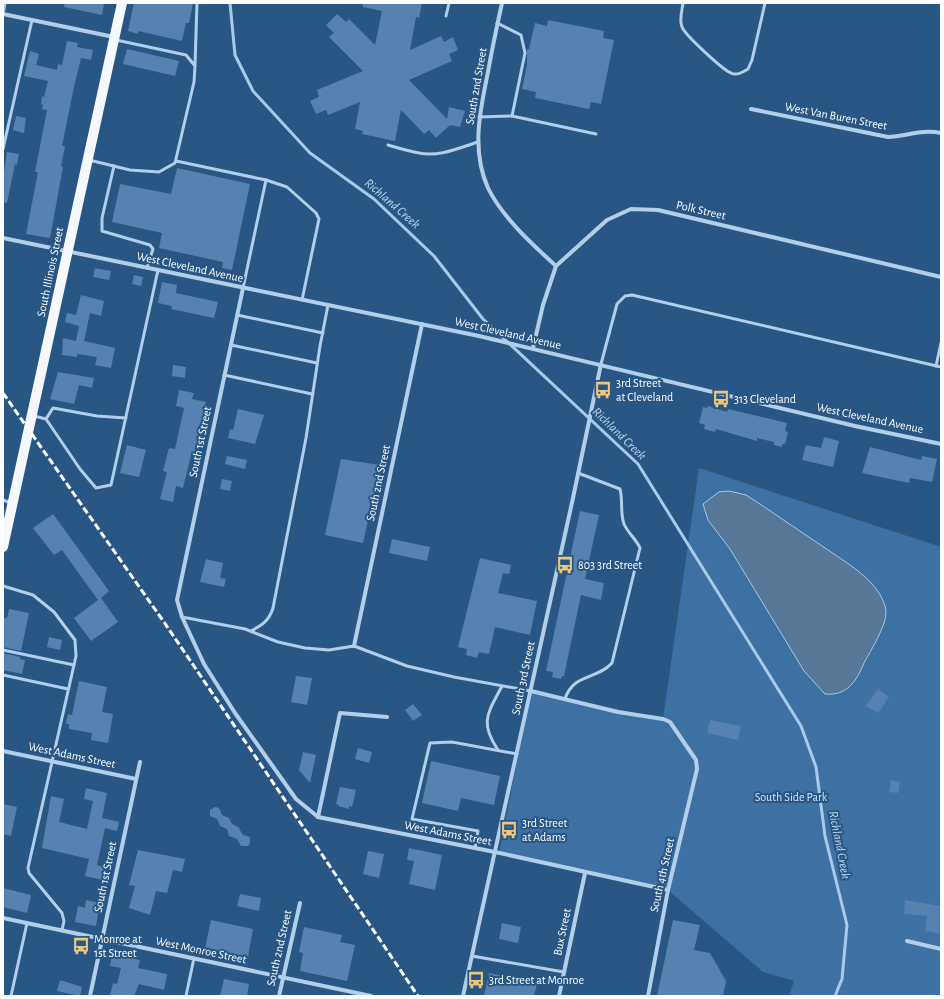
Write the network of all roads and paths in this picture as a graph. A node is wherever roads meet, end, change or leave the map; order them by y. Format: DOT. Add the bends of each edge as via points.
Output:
graph roads {
  1 [pos="5,3"];
  2 [pos="122,3"];
  3 [pos="197,3"];
  4 [pos="449,3"];
  5 [pos="502,3"];
  6 [pos="683,3"];
  7 [pos="765,3"];
  8 [pos="3,14"];
  9 [pos="446,16"];
  10 [pos="32,20"];
  11 [pos="497,23"];
  12 [pos="114,39"];
  13 [pos="195,66"];
  14 [pos="751,109"];
  15 [pos="512,116"];
  16 [pos="479,118"];
  17 [pos="941,133"];
  18 [pos="596,134"];
  19 [pos="478,142"];
  20 [pos="388,145"];
  21 [pos="3,149"];
  22 [pos="88,160"];
  23 [pos="176,160"];
  24 [pos="114,166"];
  25 [pos="266,180"];
  26 [pos="3,238"];
  27 [pos="68,251"];
  28 [pos="556,266"];
  29 [pos="148,268"];
  30 [pos="158,270"];
  31 [pos="941,277"];
  32 [pos="243,288"];
  33 [pos="302,300"];
  34 [pos="328,305"];
  35 [pos="237,315"];
  36 [pos="422,324"];
  37 [pos="322,333"];
  38 [pos="941,343"];
  39 [pos="231,345"];
  40 [pos="530,348"];
  41 [pos="317,363"];
  42 [pos="601,364"];
  43 [pos="936,366"];
  44 [pos="941,367"];
  45 [pos="224,376"];
  46 [pos="312,394"];
  47 [pos="32,415"];
  48 [pos="126,418"];
  49 [pos="46,419"];
  50 [pos="941,444"];
  51 [pos="578,473"];
  52 [pos="8,502"];
  53 [pos="3,547"];
  54 [pos="3,586"];
  55 [pos="182,617"];
  56 [pos="251,631"];
  57 [pos="354,646"];
  58 [pos="3,650"];
  59 [pos="74,665"];
  60 [pos="3,675"];
  61 [pos="502,686"];
  62 [pos="68,689"];
  63 [pos="531,691"];
  64 [pos="565,699"];
  65 [pos="388,717"];
  66 [pos="498,750"];
  67 [pos="3,751"];
  68 [pos="517,754"];
  69 [pos="52,761"];
  70 [pos="140,762"];
  71 [pos="136,779"];
  72 [pos="318,817"];
  73 [pos="475,848"];
  74 [pos="495,852"];
  75 [pos="585,873"];
  76 [pos="668,890"];
  77 [pos="300,904"];
  78 [pos="3,918"];
  79 [pos="27,923"];
  80 [pos="62,930"];
  81 [pos="102,939"];
  82 [pos="907,941"];
  83 [pos="941,949"];
  84 [pos="472,956"];
  85 [pos="194,958"];
  86 [pos="564,972"];
  87 [pos="283,977"];
  88 [pos="365,995"];
  89 [pos="10,996"];
  90 [pos="90,996"];
  91 [pos="186,996"];
  92 [pos="279,996"];
  93 [pos="371,996"];
  94 [pos="463,996"];
  95 [pos="559,996"];
  96 [pos="648,996"];
  1 -- 8 [label="lane"];
  2 -- 12 [label="main road, South Illinois Street"];
  3 -- 13 [label="lane"];
  4 -- 9 [label="lane"];
  5 -- 11 [label="street, South 2nd Street"];
  6 -- 7 [label="lane" via="680,21 685,34 728,71 737,74 748,69 752,60"];
  8 -- 10 [label="street"];
  10 -- 12 [label="street"];
  10 -- 21 [label="lane"];
  11 -- 15 [label="lane" via="521,35 525,53"];
  11 -- 16 [label="street, South 2nd Street"];
  12 -- 13 [label="lane" via="186,55"];
  12 -- 22 [label="main road, South Illinois Street"];
  13 -- 23 [label="lane" via="194,82"];
  14 -- 17 [label="street, West Van Buren Street" via="888,137 927,131"];
  15 -- 16 [label="lane"];
  15 -- 18 [label="lane"];
  16 -- 19 [label="street, South 2nd Street"];
  19 -- 20 [label="lane" via="431,154"];
  19 -- 28 [label="street, South 2nd Street" via="479,157 488,188 508,217"];
  22 -- 24 [label="lane"];
  22 -- 27 [label="main road, South Illinois Street"];
  23 -- 24 [label="lane" via="159,172"];
  23 -- 25 [label="lane"];
  24 -- 29 [label="lane" via="102,218 102,231 150,245 153,249"];
  25 -- 32 [label="lane"];
  25 -- 33 [label="lane" via="287,187 316,213 319,219"];
  26 -- 27 [label="street, West Cleveland Avenue"];
  27 -- 29 [label="street, West Cleveland Avenue"];
  27 -- 47 [label="main road, South Illinois Street"];
  28 -- 31 [label="street, Polk Street" via="607,220 631,209 658,210"];
  28 -- 40 [label="street, Polk Street"];
  29 -- 30 [label="street, West Cleveland Avenue"];
  30 -- 32 [label="street, West Cleveland Avenue"];
  30 -- 48 [label="lane"];
  32 -- 33 [label="street, West Cleveland Avenue"];
  32 -- 35 [label="street, South 1st Street"];
  33 -- 34 [label="street, West Cleveland Avenue"];
  34 -- 36 [label="street, West Cleveland Avenue"];
  34 -- 37 [label="lane"];
  35 -- 37 [label="lane"];
  35 -- 39 [label="street, South 1st Street"];
  36 -- 40 [label="street, West Cleveland Avenue"];
  36 -- 57 [label="street, South 2nd Street"];
  37 -- 41 [label="lane"];
  38 -- 43 [label="lane"];
  39 -- 41 [label="lane"];
  39 -- 45 [label="street, South 1st Street"];
  40 -- 42 [label="street, West Cleveland Avenue"];
  41 -- 46 [label="lane"];
  42 -- 43 [label="lane" via="617,304 625,296 632,295"];
  42 -- 50 [label="street, West Cleveland Avenue" via="855,426"];
  42 -- 51 [label="street, South 3rd Street"];
  43 -- 44 [label="lane"];
  45 -- 46 [label="lane"];
  45 -- 55 [label="street, South 1st Street" via="177,600"];
  46 -- 56 [label="lane" via="273,608 268,620"];
  47 -- 49 [label="lane"];
  47 -- 52 [label="main road, South Illinois Street"];
  48 -- 49 [label="lane" via="53,408"];
  48 -- 49 [label="lane" via="111,485 96,488"];
  51 -- 63 [label="street, South 3rd Street"];
  51 -- 64 [label="lane" via="620,489 622,517 640,548 612,663 576,681 568,690"];
  52 -- 53 [label="main road, South Illinois Street"];
  54 -- 59 [label="lane" via="33,595 54,612 75,640"];
  55 -- 56 [label="lane"];
  55 -- 72 [label="street" via="204,664 235,713 296,799"];
  56 -- 57 [label="lane" via="278,642 305,648 329,650"];
  57 -- 61 [label="lane" via="407,666"];
  58 -- 59 [label="lane"];
  59 -- 62 [label="lane"];
  60 -- 62 [label="lane"];
  61 -- 63 [label="lane"];
  61 -- 66 [label="lane" via="486,720 488,736"];
  62 -- 69 [label="lane"];
  63 -- 64 [label="street"];
  63 -- 68 [label="street, South 3rd Street"];
  64 -- 76 [label="street, South 4th Street" via="670,722 696,760 698,769"];
  65 -- 72 [label="street" via="340,713"];
  66 -- 68 [label="lane"];
  66 -- 73 [label="lane" via="452,742 430,743 422,774 412,819 478,830"];
  67 -- 69 [label="street, West Adams Street"];
  68 -- 74 [label="street, South 3rd Street"];
  69 -- 71 [label="street, West Adams Street"];
  69 -- 80 [label="lane" via="28,868 29,873 62,913"];
  70 -- 71 [label="street, South 1st Street"];
  71 -- 81 [label="street, South 1st Street"];
  72 -- 73 [label="street, West Adams Street"];
  73 -- 74 [label="street, West Adams Street"];
  74 -- 75 [label="street, West Adams Street"];
  74 -- 84 [label="street, South 3rd Street"];
  75 -- 76 [label="street, West Adams Street"];
  75 -- 86 [label="street, Bux Street"];
  76 -- 96 [label="street, South 4th Street"];
  77 -- 87 [label="street, South 2nd Street"];
  78 -- 79 [label="street, West Monroe Street"];
  79 -- 80 [label="street, West Monroe Street"];
  79 -- 89 [label="lane"];
  80 -- 81 [label="street, West Monroe Street"];
  81 -- 85 [label="street, West Monroe Street"];
  81 -- 90 [label="street, South 1st Street"];
  82 -- 83 [label="street"];
  84 -- 86 [label="lane"];
  84 -- 94 [label="street, South 3rd Street"];
  85 -- 87 [label="street, West Monroe Street"];
  85 -- 91 [label="lane"];
  86 -- 95 [label="street, Bux Street"];
  87 -- 88 [label="street, West Monroe Street"];
  87 -- 92 [label="street, South 2nd Street"];
  88 -- 93 [label="street, West Monroe Street"];
}
